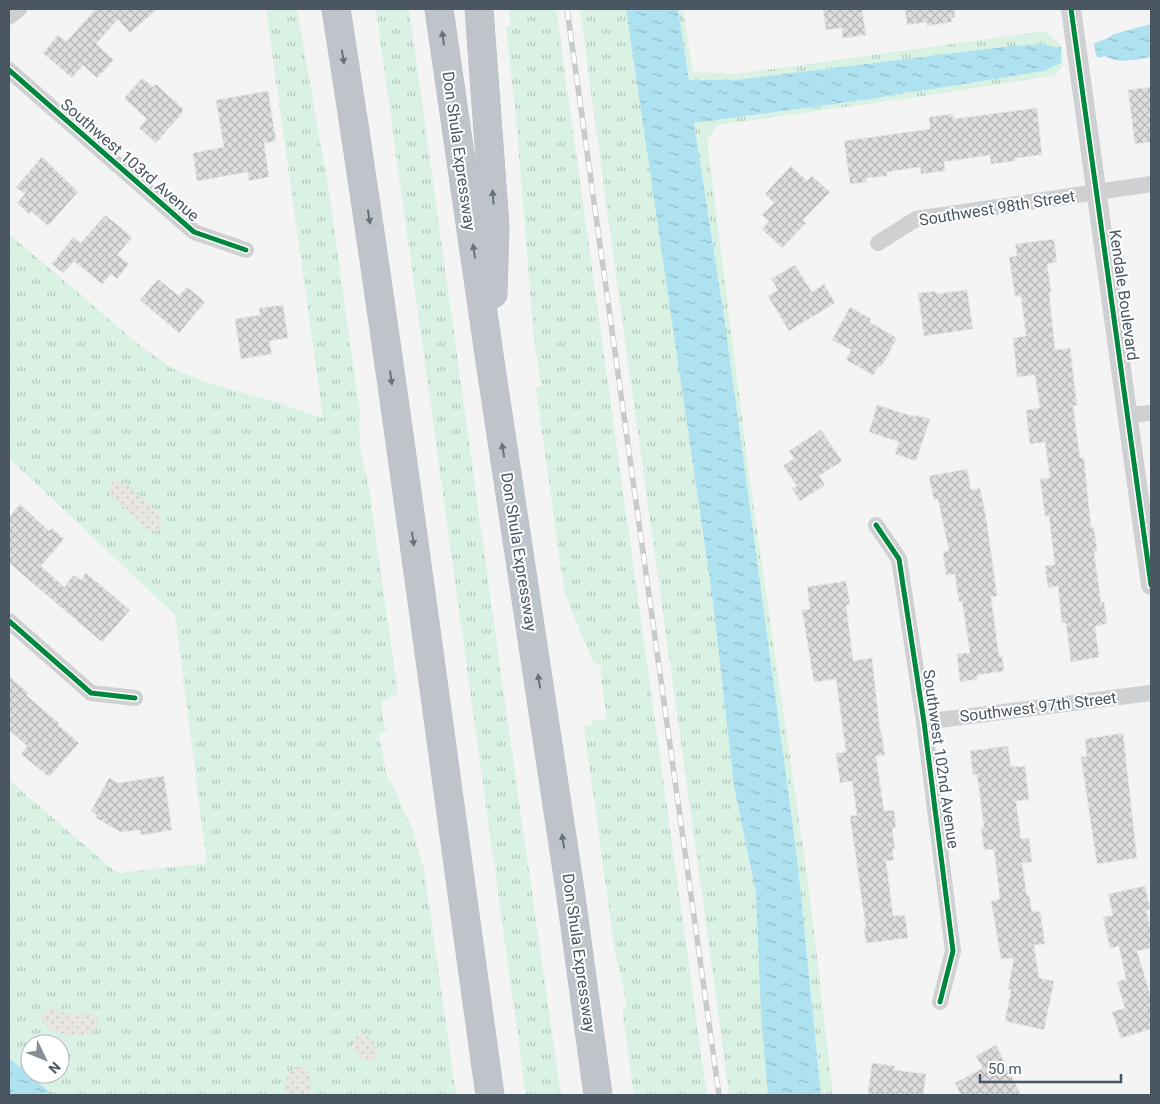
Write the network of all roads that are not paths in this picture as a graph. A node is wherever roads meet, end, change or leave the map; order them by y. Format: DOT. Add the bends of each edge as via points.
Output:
graph roads {
  1 [pos="19,9"];
  2 [pos="336,9"];
  3 [pos="439,9"];
  4 [pos="479,9"];
  5 [pos="1071,9"];
  6 [pos="9,17"];
  7 [pos="9,70"];
  8 [pos="1151,184"];
  9 [pos="1097,191"];
  10 [pos="878,243"];
  11 [pos="246,250"];
  12 [pos="491,368"];
  13 [pos="1151,413"];
  14 [pos="1127,416"];
  15 [pos="876,526"];
  16 [pos="1151,585"];
  17 [pos="9,621"];
  18 [pos="1151,693"];
  19 [pos="135,698"];
  20 [pos="924,722"];
  21 [pos="940,1002"];
  22 [pos="490,1095"];
  23 [pos="598,1095"];
  1 -- 6 [label="street"];
  2 -- 22 [label="highway, one-way" via="371,230"];
  12 -- 3 [label="highway, Don Shula Expressway, one-way"];
  12 -- 4 [label="highway, one-way" via="495,226"];
  5 -- 9 [label="street, Kendale Boulevard"];
  7 -- 11 [label="street, Southwest 103rd Avenue" via="194,232"];
  8 -- 9 [label="street, Southwest 98th Street"];
  9 -- 10 [label="street, Southwest 98th Street" via="916,219"];
  9 -- 14 [label="street, Kendale Boulevard"];
  23 -- 12 [label="highway, Don Shula Expressway, one-way"];
  13 -- 14 [label="street"];
  14 -- 16 [label="street, Kendale Boulevard"];
  15 -- 20 [label="street, Southwest 102nd Avenue" via="899,559"];
  17 -- 19 [label="street" via="91,693"];
  18 -- 20 [label="street, Southwest 97th Street"];
  20 -- 21 [label="street, Southwest 102nd Avenue" via="953,951"];
}
